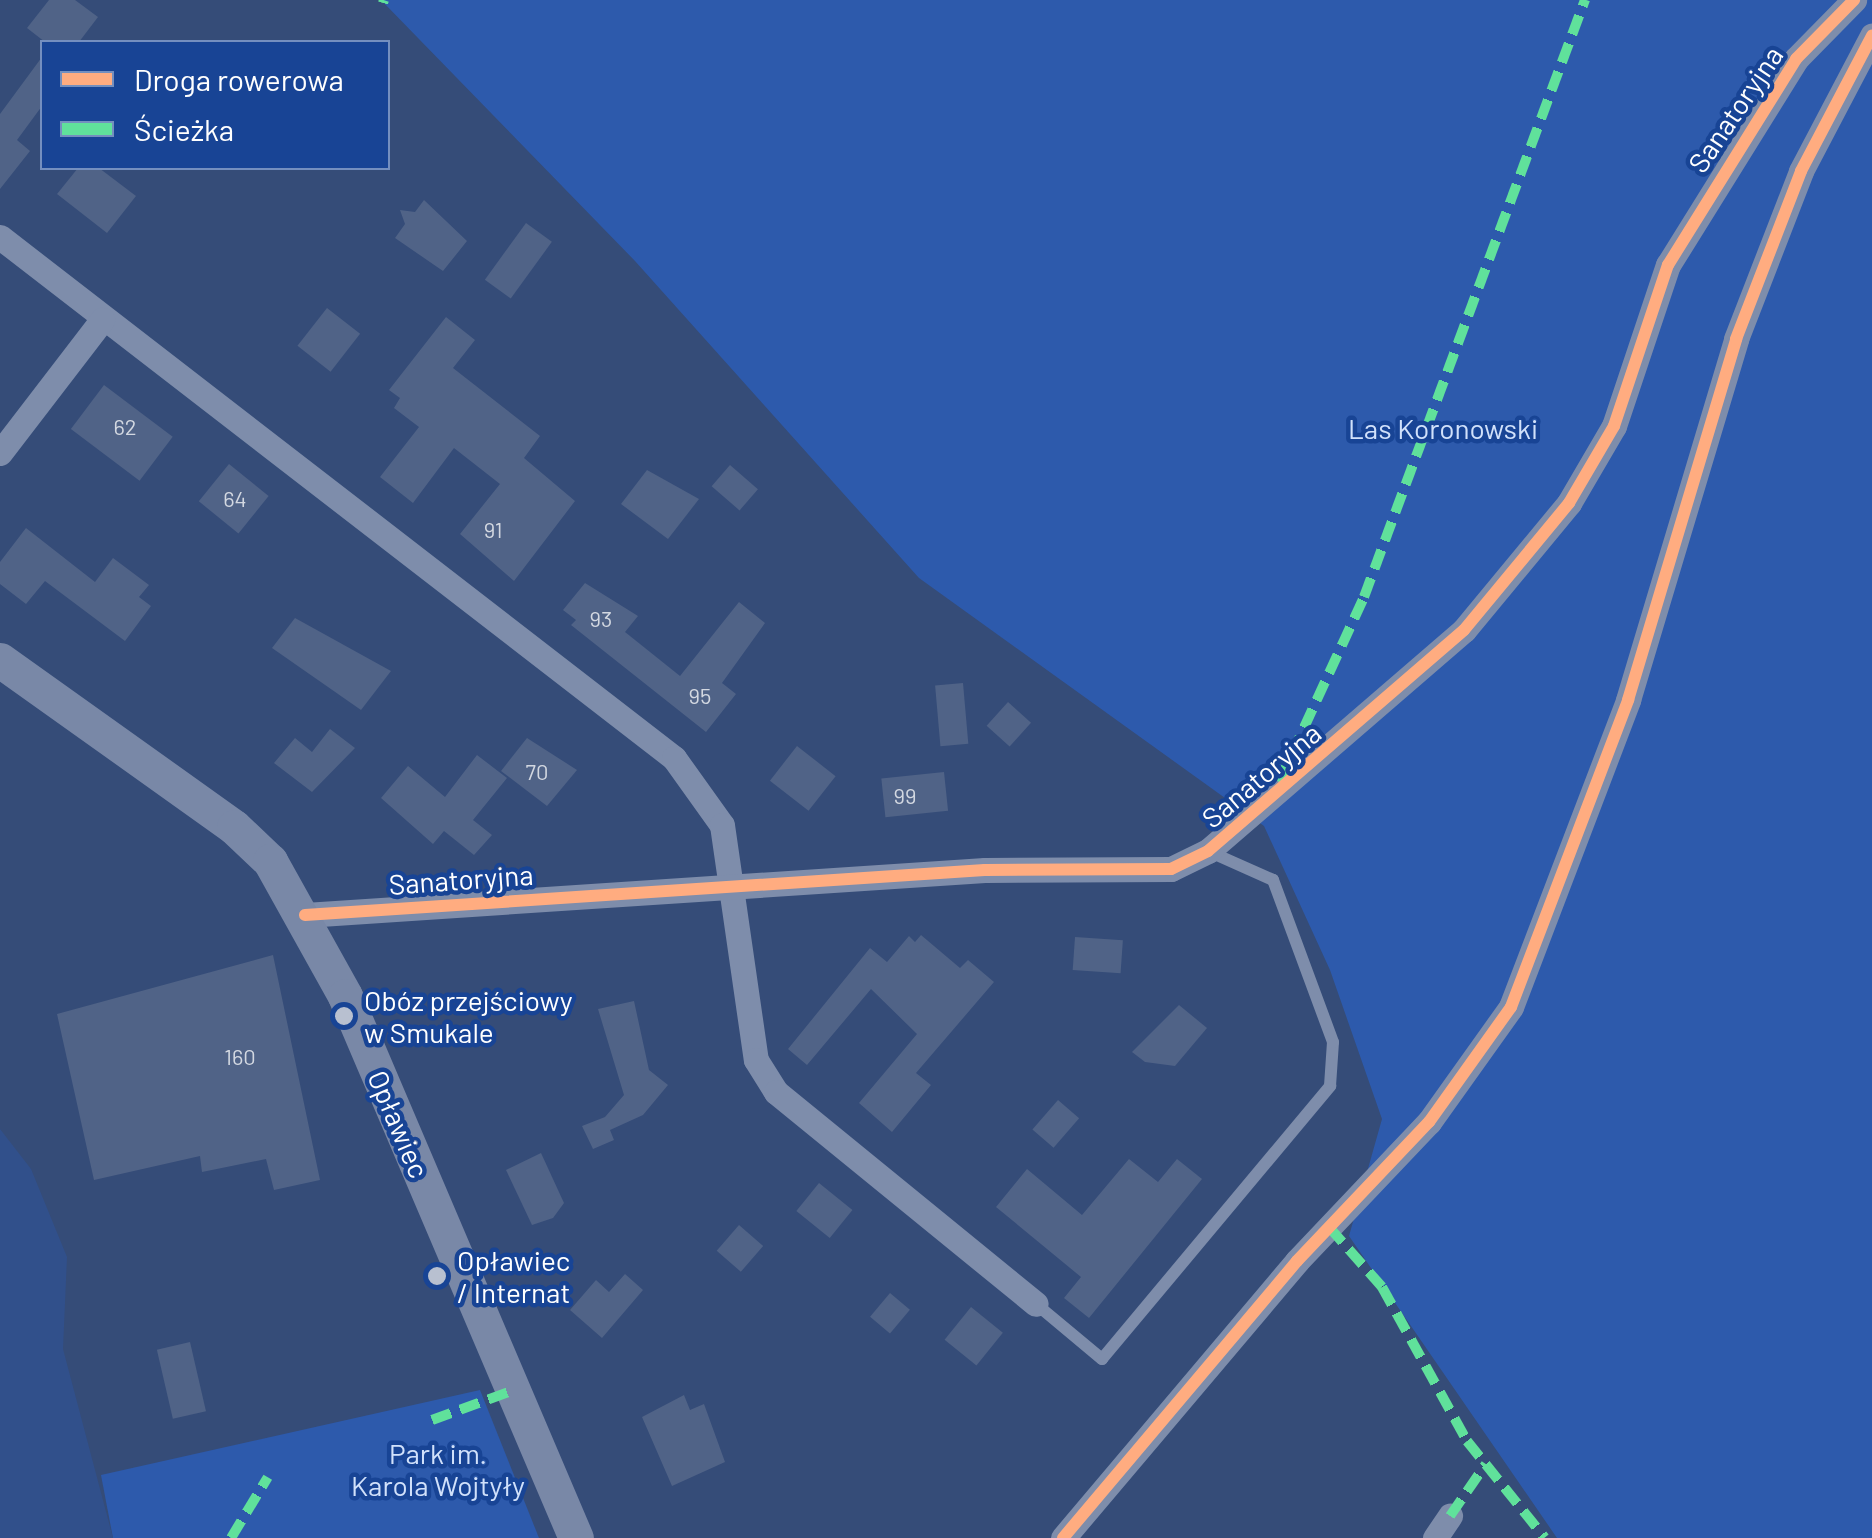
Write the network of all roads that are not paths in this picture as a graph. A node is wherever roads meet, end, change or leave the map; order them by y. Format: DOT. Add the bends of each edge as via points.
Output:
graph roads {
  1 [pos="1854,0"];
  2 [pos="1872,36"];
  3 [pos="0,237"];
  4 [pos="102,320"];
  5 [pos="0,453"];
  6 [pos="0,660"];
  7 [pos="1208,851"];
  8 [pos="730,885"];
  9 [pos="305,916"];
  10 [pos="1036,1304"];
  11 [pos="576,1538"];
  12 [pos="1064,1538"];
  1 -- 7 [label="street, Sanatoryjna" via="1796,58 1676,250 1614,426 1570,504 1464,630"];
  2 -- 12 [label="street" via="1800,170 1736,339 1628,700 1511,1006 1429,1122 1297,1262"];
  3 -- 4 [label="street"];
  4 -- 5 [label="street"];
  4 -- 8 [label="street" via="674,758 722,826"];
  6 -- 9 [label="street, Opławiec" via="254,842"];
  7 -- 8 [label="street, Sanatoryjna" via="1170,869"];
  7 -- 10 [label="lane" via="1273,880 1333,1042 1330,1086 1102,1359"];
  8 -- 9 [label="street, Sanatoryjna"];
  8 -- 10 [label="street" via="756,1060 776,1092"];
  9 -- 11 [label="street, Opławiec"];
}
